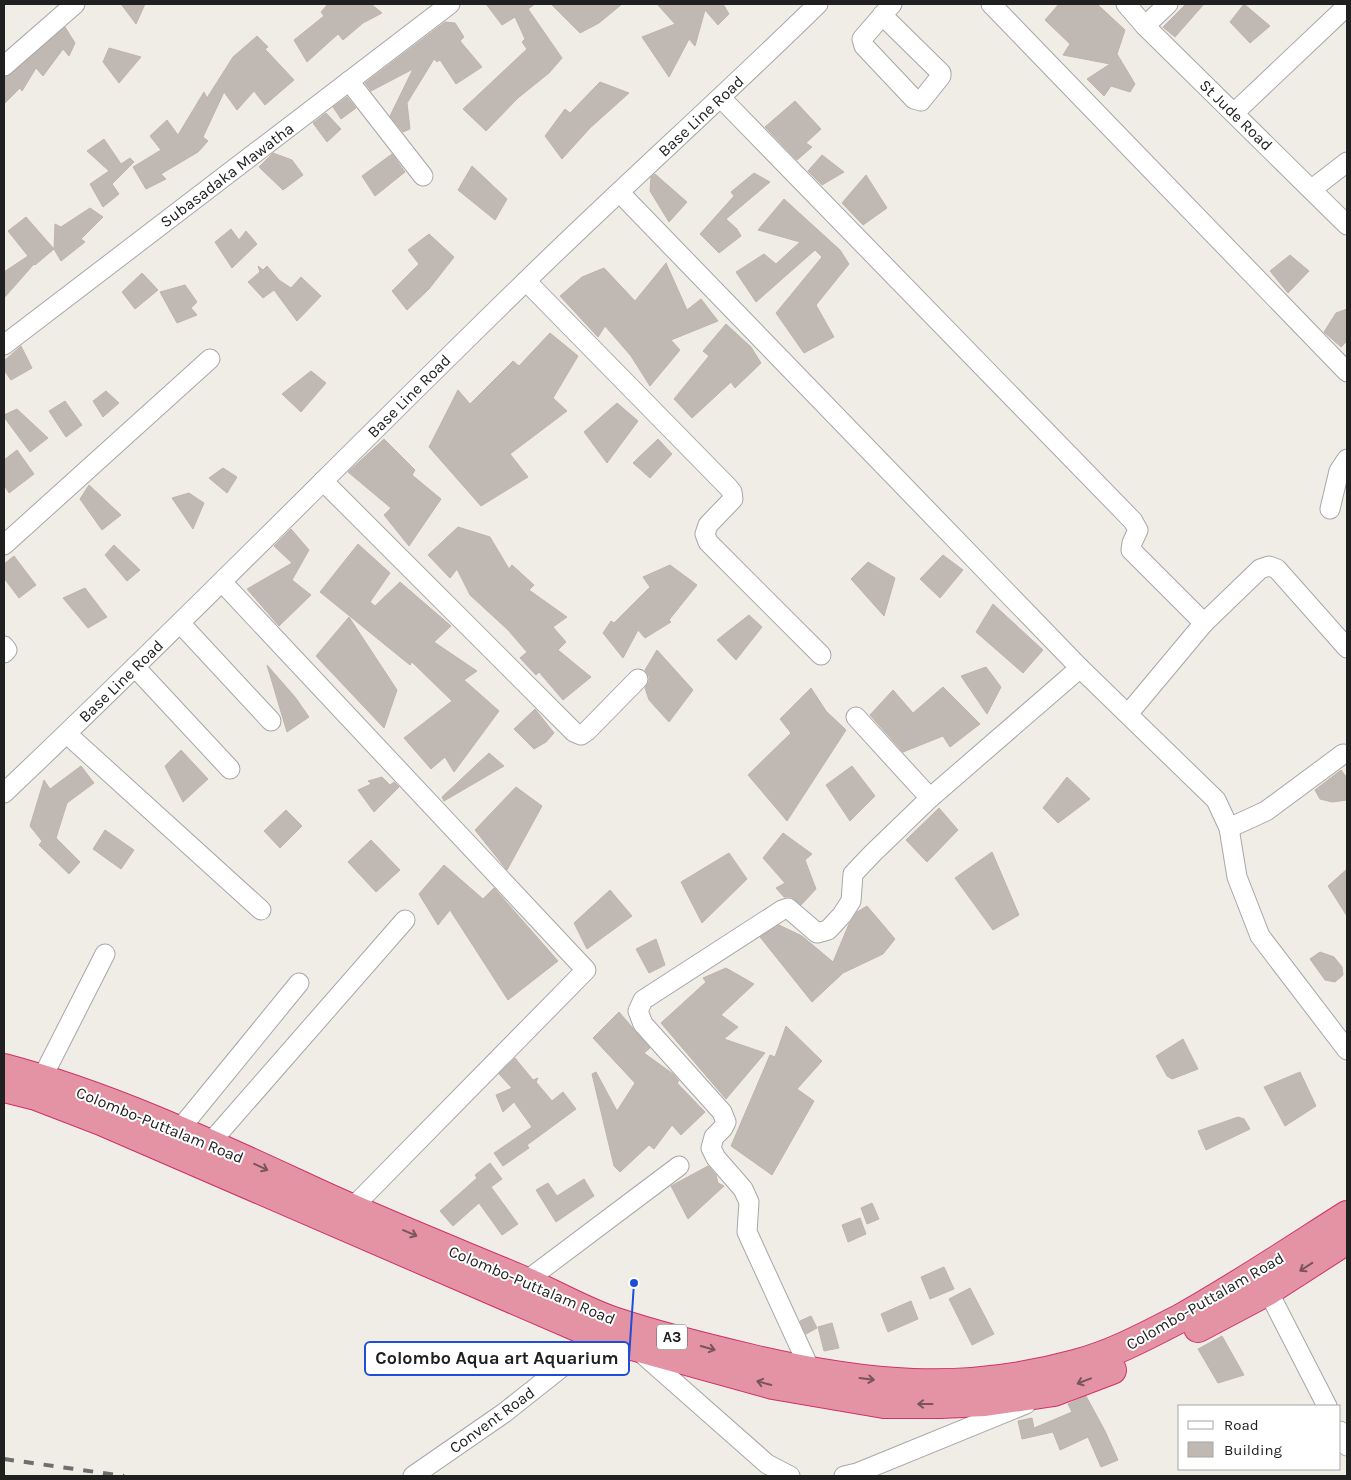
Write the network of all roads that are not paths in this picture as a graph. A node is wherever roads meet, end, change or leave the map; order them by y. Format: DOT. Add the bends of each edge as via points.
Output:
graph roads {
  1 [pos="75,4"];
  2 [pos="450,4"];
  3 [pos="818,4"];
  4 [pos="991,4"];
  5 [pos="1126,4"];
  6 [pos="1168,4"];
  7 [pos="1347,6"];
  8 [pos="887,9"];
  9 [pos="1145,26"];
  10 [pos="4,66"];
  11 [pos="349,81"];
  12 [pos="721,98"];
  13 [pos="1234,113"];
  14 [pos="1347,162"];
  15 [pos="423,176"];
  16 [pos="1312,190"];
  17 [pos="620,193"];
  18 [pos="1347,225"];
  19 [pos="526,281"];
  20 [pos="4,346"];
  21 [pos="210,359"];
  22 [pos="1347,372"];
  23 [pos="1347,459"];
  24 [pos="323,481"];
  25 [pos="1330,509"];
  26 [pos="4,545"];
  27 [pos="222,582"];
  28 [pos="180,623"];
  29 [pos="1204,623"];
  30 [pos="4,646"];
  31 [pos="1347,648"];
  32 [pos="4,653"];
  33 [pos="822,654"];
  34 [pos="135,667"];
  35 [pos="1080,668"];
  36 [pos="638,679"];
  37 [pos="1128,714"];
  38 [pos="856,718"];
  39 [pos="272,721"];
  40 [pos="67,734"];
  41 [pos="1343,754"];
  42 [pos="230,768"];
  43 [pos="4,793"];
  44 [pos="930,798"];
  45 [pos="1229,828"];
  46 [pos="261,910"];
  47 [pos="405,920"];
  48 [pos="105,954"];
  49 [pos="299,984"];
  50 [pos="1347,1050"];
  51 [pos="4,1068"];
  52 [pos="42,1078"];
  53 [pos="4,1088"];
  54 [pos="179,1130"];
  55 [pos="210,1143"];
  56 [pos="679,1166"];
  57 [pos="352,1208"];
  58 [pos="1347,1215"];
  59 [pos="1347,1240"];
  60 [pos="526,1281"];
  61 [pos="1268,1292"];
  62 [pos="606,1329"];
  63 [pos="635,1347"];
  64 [pos="816,1383"];
  65 [pos="1054,1392"];
  66 [pos="1326,1405"];
  67 [pos="1341,1433"];
  68 [pos="1347,1446"];
  69 [pos="413,1476"];
  70 [pos="790,1476"];
  71 [pos="844,1476"];
  1 -- 10 [label="street"];
  2 -- 11 [label="street, Subasadaka Mawatha"];
  3 -- 12 [label="street, Base Line Road"];
  4 -- 22 [label="street"];
  5 -- 9 [label="street, St Jude Road"];
  6 -- 9 [label="street"];
  7 -- 13 [label="street"];
  8 -- 8 [label="street" via="941,73 921,100 914,99 864,46 862,39"];
  9 -- 13 [label="street, St Jude Road"];
  11 -- 15 [label="street"];
  11 -- 20 [label="street, Subasadaka Mawatha"];
  12 -- 17 [label="street, Base Line Road"];
  12 -- 29 [label="street" via="1133,520 1138,530 1131,550"];
  13 -- 16 [label="street, St Jude Road"];
  14 -- 16 [label="street"];
  16 -- 18 [label="street, St Jude Road"];
  17 -- 19 [label="street, Base Line Road"];
  17 -- 35 [label="street"];
  19 -- 24 [label="street, Base Line Road"];
  19 -- 33 [label="street" via="732,492 732,500 708,525 704,534 708,542"];
  21 -- 26 [label="street"];
  23 -- 25 [label="street" via="1339,471"];
  24 -- 27 [label="street, Base Line Road"];
  24 -- 36 [label="street" via="574,732 581,735 587,731"];
  27 -- 28 [label="street, Base Line Road"];
  27 -- 57 [label="street" via="586,970"];
  28 -- 34 [label="street, Base Line Road"];
  28 -- 39 [label="street"];
  29 -- 31 [label="street" via="1260,569 1268,566 1277,569"];
  29 -- 37 [label="street"];
  30 -- 32 [label="street" via="7,650"];
  34 -- 40 [label="street, Base Line Road"];
  34 -- 42 [label="street"];
  35 -- 37 [label="street"];
  35 -- 44 [label="street"];
  37 -- 45 [label="street" via="1216,800"];
  38 -- 44 [label="street"];
  40 -- 43 [label="street, Base Line Road"];
  40 -- 46 [label="street"];
  41 -- 45 [label="street" via="1266,811"];
  44 -- 64 [label="street" via="853,874 851,901 828,930 817,933 788,908 782,910 643,1000 638,1011 643,1024 722,1112 726,1122 714,1137 711,1148 743,1189 749,1202 747,1232"];
  45 -- 50 [label="street" via="1236,876 1260,936"];
  47 -- 55 [label="street"];
  48 -- 52 [label="street"];
  49 -- 54 [label="street"];
  51 -- 52 [label="highway, Colombo-Puttalam Road / A3"];
  52 -- 54 [label="highway, Colombo-Puttalam Road / A3"];
  53 -- 62 [label="highway, Colombo-Puttalam Road / A3" via="36,1096 101,1121"];
  54 -- 55 [label="highway, Colombo-Puttalam Road / A3"];
  55 -- 57 [label="highway, Colombo-Puttalam Road / A3, one-way"];
  56 -- 60 [label="street"];
  57 -- 60 [label="highway, Colombo-Puttalam Road / A3, one-way"];
  64 -- 58 [label="highway, Colombo-Puttalam Road / A3, one-way" via="961,1384 1077,1364 1120,1349 1210,1301"];
  59 -- 61 [label="highway, Colombo-Puttalam Road / A3, one-way"];
  60 -- 62 [label="highway, Colombo-Puttalam Road / A3"];
  61 -- 65 [label="highway, Colombo-Puttalam Road / A3, one-way" via="1124,1366"];
  61 -- 66 [label="street"];
  62 -- 63 [label="highway, Colombo-Puttalam Road / A3"];
  62 -- 64 [label="highway, Colombo-Puttalam Road / A3, one-way" via="714,1350"];
  62 -- 69 [label="street, Convent Road" via="504,1413"];
  64 -- 63 [label="highway, Colombo-Puttalam Road / A3, one-way" via="773,1385"];
  63 -- 70 [label="street" via="767,1464"];
  65 -- 64 [label="highway, Colombo-Puttalam Road / A3, one-way" via="985,1402 884,1404"];
  65 -- 71 [label="street"];
  67 -- 68 [label="street"];
}
